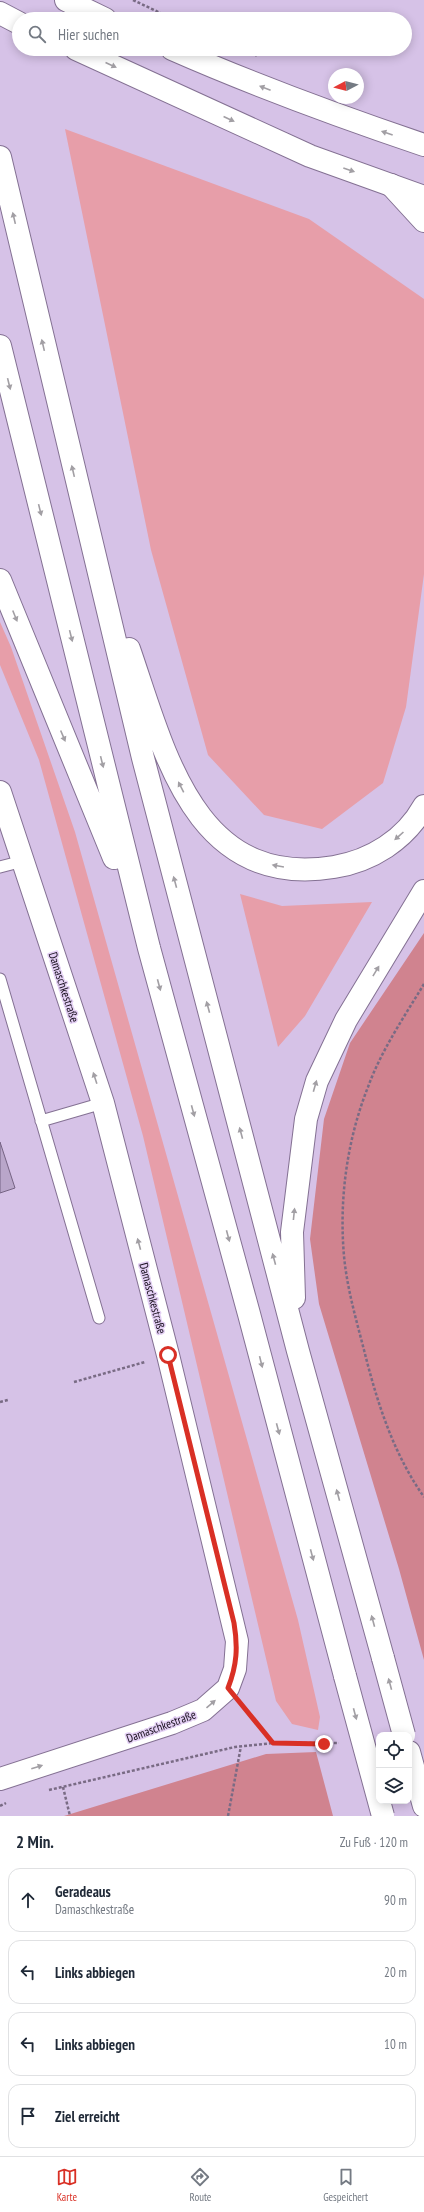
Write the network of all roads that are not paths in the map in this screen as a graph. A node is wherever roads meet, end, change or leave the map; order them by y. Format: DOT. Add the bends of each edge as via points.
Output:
graph roads {
  1 [pos="66,0"];
  2 [pos="91,12"];
  3 [pos="91,56"];
  4 [pos="188,56"];
  5 [pos="424,145"];
  6 [pos="0,157"];
  7 [pos="391,185"];
  8 [pos="424,197"];
  9 [pos="424,220"];
  10 [pos="0,346"];
  11 [pos="89,536"];
  12 [pos="0,580"];
  13 [pos="0,792"];
  14 [pos="424,806"];
  15 [pos="23,861"];
  16 [pos="0,867"];
  17 [pos="424,891"];
  18 [pos="148,948"];
  19 [pos="0,979"];
  20 [pos="103,1103"];
  21 [pos="41,1121"];
  22 [pos="99,1318"];
  23 [pos="298,1351"];
  24 [pos="403,1732"];
  25 [pos="412,1763"];
  26 [pos="0,1779"];
  27 [pos="424,1806"];
  28 [pos="383,1816"];
  1 -- 2 [label="main road"];
  3 -- 7 [label="main road, one-way" via="310,156"];
  5 -- 4 [label="main road, one-way" via="346,119"];
  11 -- 6 [label="main road, one-way"];
  7 -- 8 [label="main road"];
  7 -- 9 [label="main road"];
  10 -- 18 [label="main road, one-way"];
  14 -- 11 [label="main road, one-way" via="411,825 382,851 364,860 319,870 282,867 254,860 218,837 189,802 175,774"];
  23 -- 11 [label="main road, one-way" via="143,758"];
  12 -- 18 [label="main road, one-way" via="108,840"];
  13 -- 15 [label="main road, Damaschkestraße"];
  15 -- 16 [label="lane"];
  20 -- 15 [label="main road, Damaschkestraße, one-way"];
  23 -- 17 [label="main road, one-way" via="292,1232 306,1119 317,1081 346,1020"];
  18 -- 28 [label="main road, one-way, bridge"];
  19 -- 21 [label="lane"];
  20 -- 21 [label="lane"];
  26 -- 20 [label="main road, Damaschkestraße, one-way" via="172,1723 203,1710 228,1688 235,1669 237,1641 234,1623"];
  21 -- 22 [label="lane"];
  24 -- 23 [label="main road, one-way, bridge"];
  25 -- 27 [label="main road"];
}
